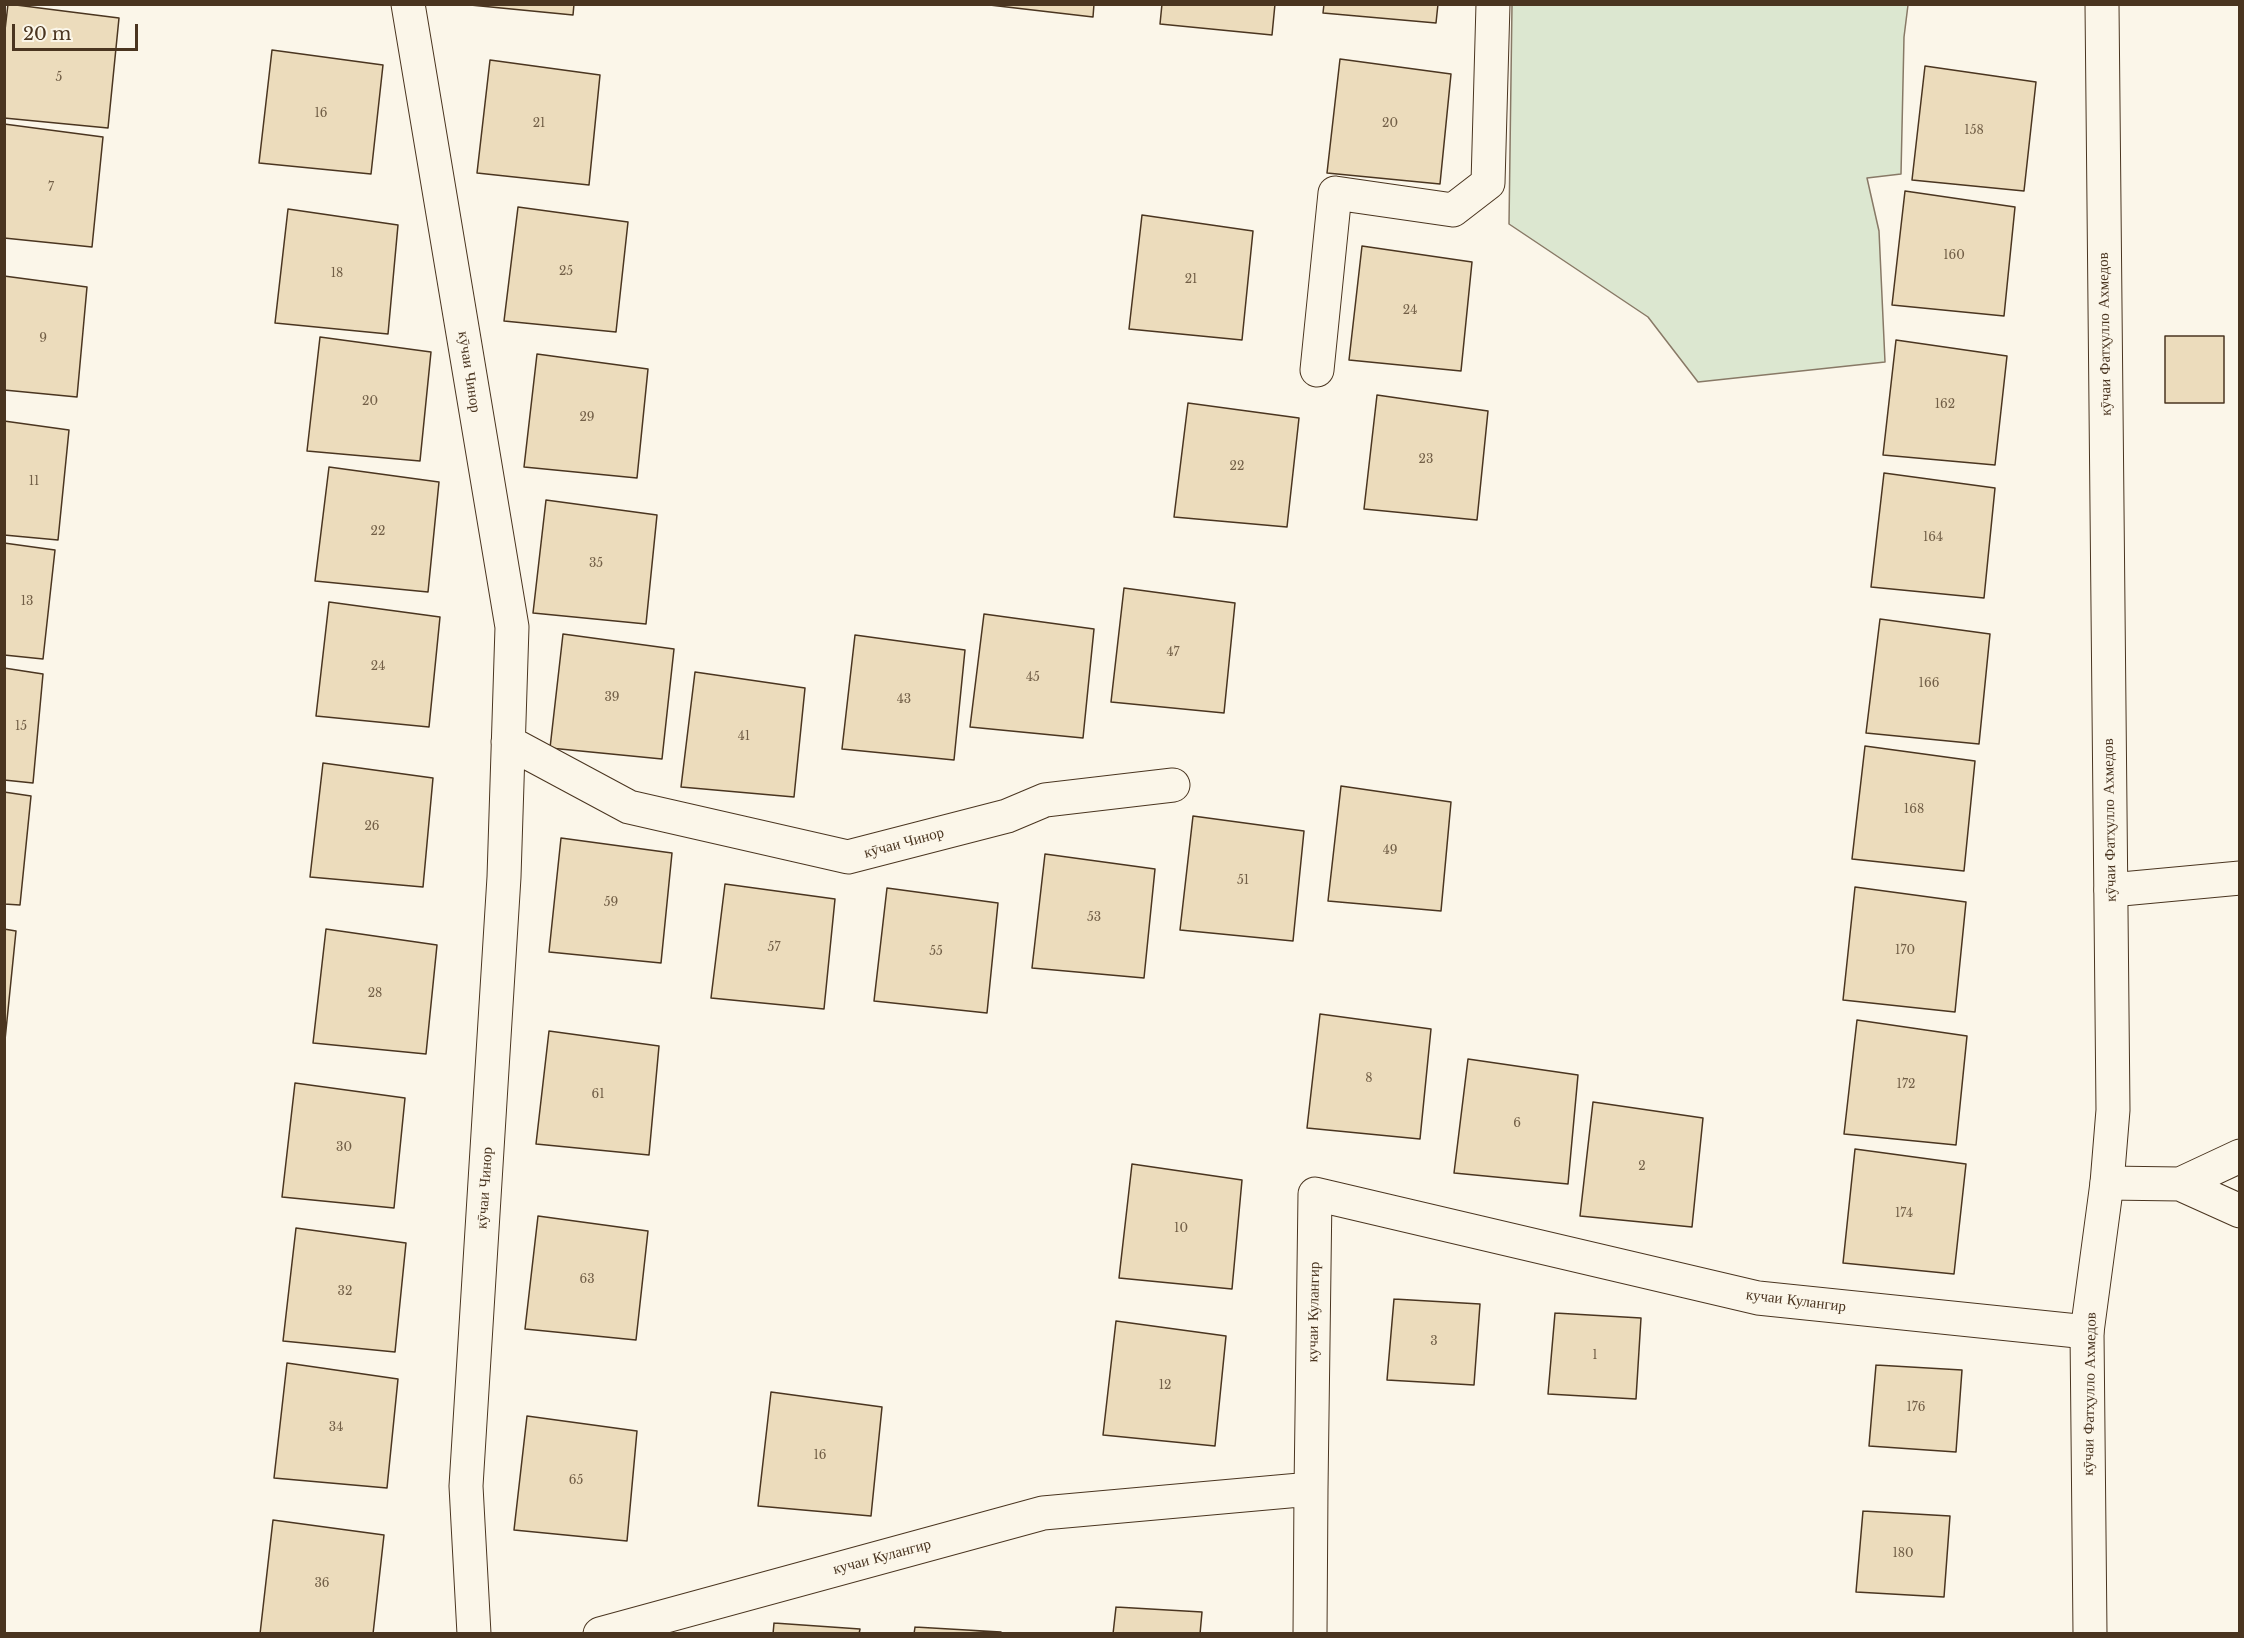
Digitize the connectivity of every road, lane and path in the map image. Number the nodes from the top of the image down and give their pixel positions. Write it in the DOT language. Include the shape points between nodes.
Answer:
graph roads {
  1 [pos="408,4"];
  2 [pos="1493,4"];
  3 [pos="2102,4"];
  4 [pos="1317,370"];
  5 [pos="508,742"];
  6 [pos="1173,785"];
  7 [pos="2240,878"];
  8 [pos="2111,890"];
  9 [pos="2240,1156"];
  10 [pos="2107,1183"];
  11 [pos="2180,1184"];
  12 [pos="2240,1211"];
  13 [pos="2087,1332"];
  14 [pos="1311,1489"];
  15 [pos="474,1634"];
  16 [pos="600,1634"];
  17 [pos="1310,1634"];
  18 [pos="2090,1634"];
  1 -- 5 [label="street, кӯчаи Чинор" via="512,627"];
  2 -- 4 [label="street" via="1488,183 1453,210 1335,194"];
  3 -- 8 [label="street, кӯчаи Фатҳулло Ахмедов"];
  5 -- 6 [label="street, кӯчаи Чинор" via="629,807 848,857 1007,816 1045,800"];
  5 -- 15 [label="street, кӯчаи Чинор" via="504,877 466,1486"];
  7 -- 8 [label="street"];
  8 -- 10 [label="street, кӯчаи Фатҳулло Ахмедов" via="2113,1110"];
  9 -- 11 [label="street"];
  10 -- 11 [label="street"];
  10 -- 13 [label="street, кӯчаи Фатҳулло Ахмедов"];
  11 -- 12 [label="street"];
  13 -- 14 [label="street, кучаи Кулангир" via="1758,1298 1316,1194"];
  13 -- 18 [label="street, кӯчаи Фатҳулло Ахмедов"];
  14 -- 16 [label="street, кучаи Кулангир" via="1044,1514"];
  14 -- 17 [label="street"];
}
